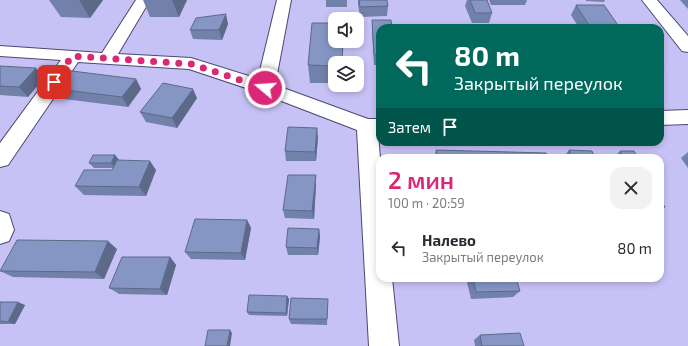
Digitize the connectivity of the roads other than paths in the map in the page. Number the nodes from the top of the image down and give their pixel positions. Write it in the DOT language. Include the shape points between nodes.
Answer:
graph roads {
  1 [pos="143,0"];
  2 [pos="284,0"];
  3 [pos="649,0"];
  4 [pos="688,47"];
  5 [pos="0,50"];
  6 [pos="72,56"];
  7 [pos="107,58"];
  8 [pos="265,88"];
  9 [pos="688,117"];
  10 [pos="664,118"];
  11 [pos="373,126"];
  12 [pos="0,159"];
  13 [pos="376,186"];
  14 [pos="0,222"];
  15 [pos="0,233"];
  16 [pos="381,282"];
  17 [pos="384,346"];
  1 -- 7 [label="street"];
  2 -- 8 [label="street"];
  3 -- 4 [label="street"];
  5 -- 6 [label="street"];
  6 -- 7 [label="street"];
  6 -- 12 [label="street"];
  7 -- 8 [label="street" via="191,64"];
  8 -- 11 [label="street"];
  9 -- 10 [label="street"];
  11 -- 13 [label="street"];
  14 -- 15 [label="street"];
  16 -- 17 [label="street"];
}
